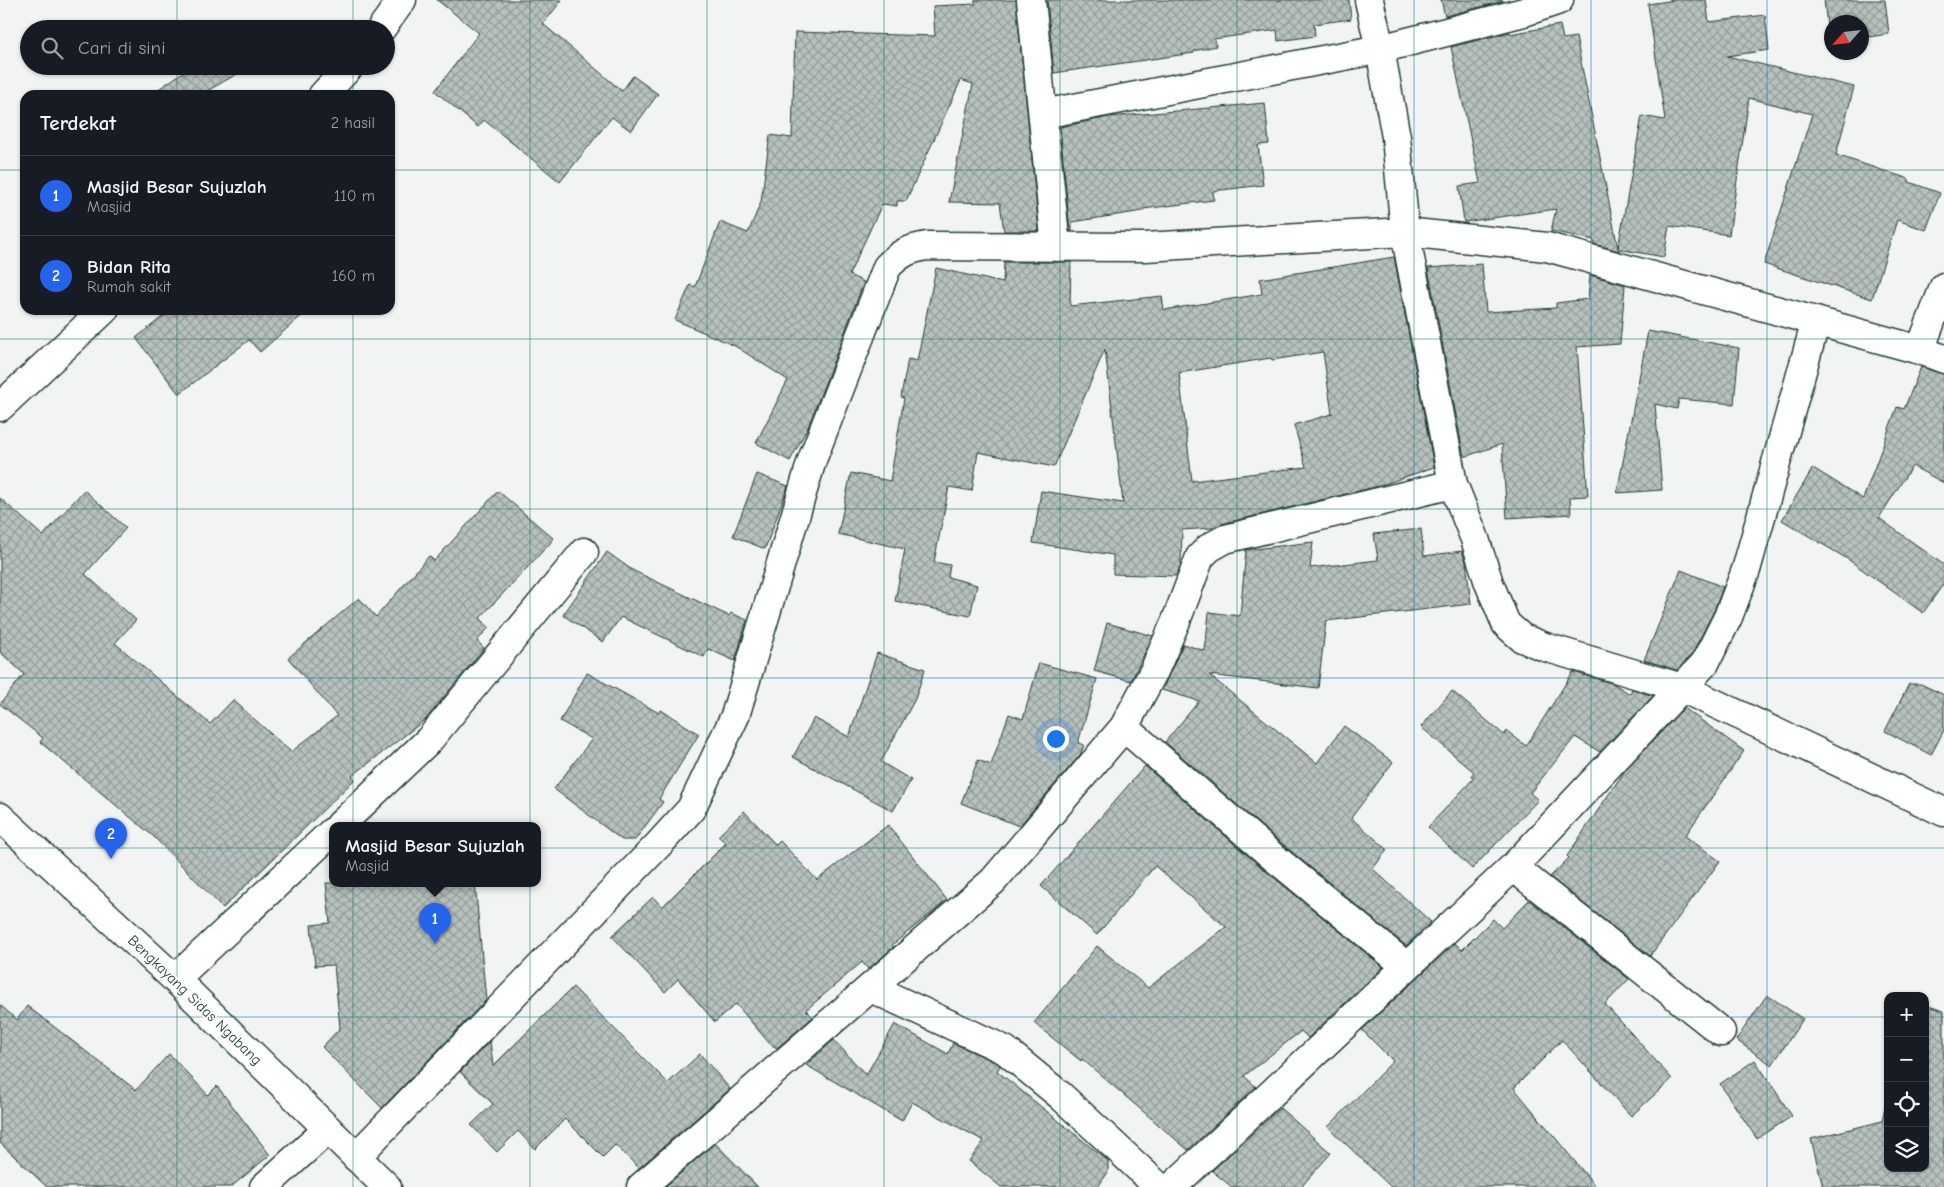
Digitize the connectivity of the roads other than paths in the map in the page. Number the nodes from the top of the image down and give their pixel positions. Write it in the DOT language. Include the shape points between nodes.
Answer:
graph roads {
  1 [pos="402,0"];
  2 [pos="1031,0"];
  3 [pos="1368,0"];
  4 [pos="1559,0"];
  5 [pos="388,20"];
  6 [pos="1380,49"];
  7 [pos="342,75"];
  8 [pos="328,90"];
  9 [pos="1043,114"];
  10 [pos="1405,232"];
  11 [pos="1056,247"];
  12 [pos="1944,287"];
  13 [pos="99,315"];
  14 [pos="1816,321"];
  15 [pos="1932,355"];
  16 [pos="0,406"];
  17 [pos="1453,484"];
  18 [pos="584,552"];
  19 [pos="1682,688"];
  20 [pos="1124,727"];
  21 [pos="1944,812"];
  22 [pos="0,817"];
  23 [pos="343,822"];
  24 [pos="329,835"];
  25 [pos="1513,867"];
  26 [pos="1406,966"];
  27 [pos="175,979"];
  28 [pos="871,988"];
  29 [pos="1721,1032"];
  30 [pos="328,1129"];
  31 [pos="356,1157"];
  32 [pos="264,1187"];
  33 [pos="387,1187"];
  34 [pos="641,1187"];
  35 [pos="1159,1187"];
  36 [pos="1172,1187"];
  1 -- 5 [label="main road"];
  2 -- 9 [label="main road"];
  3 -- 6 [label="main road"];
  4 -- 6 [label="main road"];
  6 -- 9 [label="main road"];
  6 -- 10 [label="main road" via="1396,137"];
  7 -- 8 [label="main road"];
  9 -- 11 [label="main road"];
  10 -- 11 [label="main road" via="1145,246"];
  10 -- 14 [label="main road" via="1547,247"];
  10 -- 17 [label="main road"];
  11 -- 31 [label="main road" via="927,246 908,249 887,267 812,460 735,716 691,809"];
  12 -- 15 [label="main road"];
  13 -- 16 [label="main road"];
  14 -- 15 [label="main road"];
  14 -- 19 [label="main road" via="1746,570 1705,663"];
  17 -- 19 [label="main road" via="1506,624 1522,638 1545,647"];
  17 -- 20 [label="main road" via="1226,539 1209,548 1200,557 1154,672"];
  18 -- 23 [label="main road" via="429,740"];
  19 -- 21 [label="main road"];
  19 -- 25 [label="main road"];
  20 -- 26 [label="main road" via="1271,855"];
  20 -- 28 [label="main road" via="993,881"];
  22 -- 27 [label="main road, Bengkayang Sidas Ngabang"];
  24 -- 27 [label="main road"];
  25 -- 26 [label="main road"];
  25 -- 29 [label="main road"];
  26 -- 36 [label="main road"];
  27 -- 30 [label="main road, Bengkayang Sidas Ngabang"];
  28 -- 34 [label="main road"];
  28 -- 35 [label="main road" via="1004,1050 1061,1096"];
  30 -- 31 [label="main road, Bengkayang Sidas Ngabang"];
  30 -- 32 [label="main road"];
  31 -- 33 [label="main road, Bengkayang Sidas Ngabang"];
}
